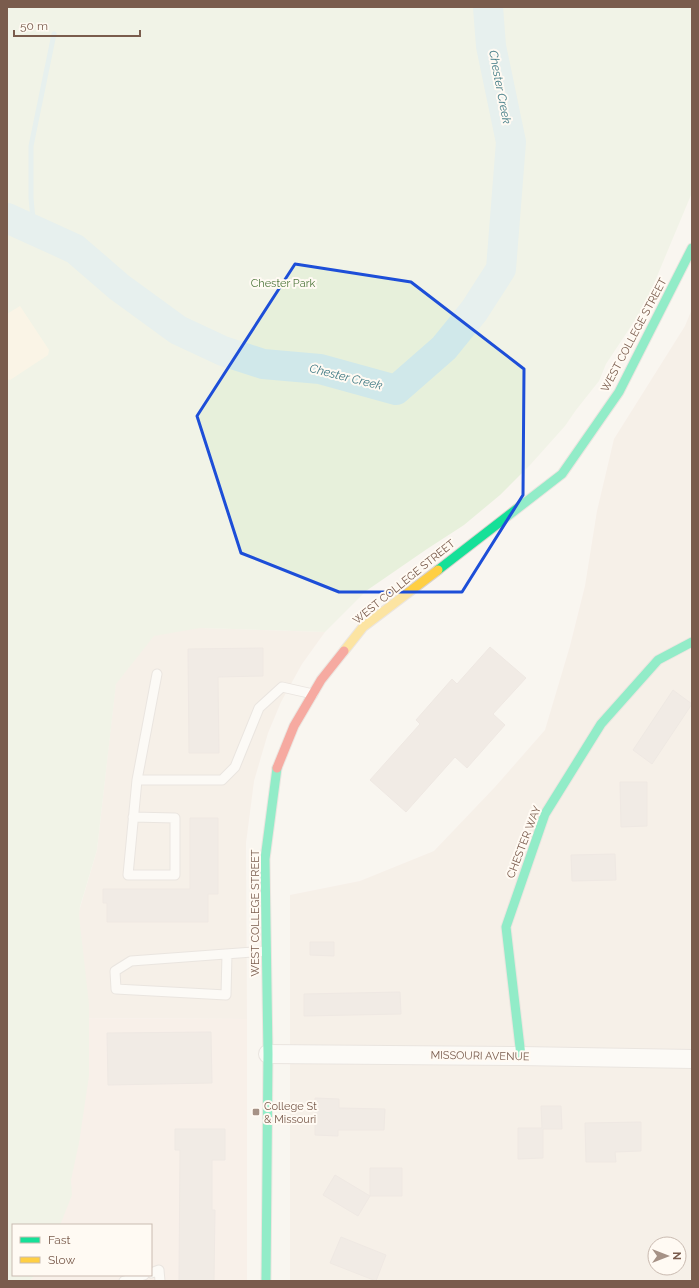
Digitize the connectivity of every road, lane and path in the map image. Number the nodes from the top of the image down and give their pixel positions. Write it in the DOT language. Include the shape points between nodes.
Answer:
graph roads {
  1 [pos="692,248"];
  2 [pos="692,642"];
  3 [pos="157,674"];
  4 [pos="313,694"];
  5 [pos="136,780"];
  6 [pos="133,817"];
  7 [pos="266,951"];
  8 [pos="227,954"];
  9 [pos="268,1054"];
  10 [pos="521,1056"];
  11 [pos="692,1059"];
  12 [pos="152,1273"];
  13 [pos="141,1276"];
  14 [pos="124,1281"];
  15 [pos="160,1281"];
  16 [pos="266,1281"];
  1 -- 4 [label="street, WEST COLLEGE STREET" via="619,392 562,474 363,627"];
  2 -- 10 [label="street, CHESTER WAY" via="658,660 601,724 545,814 506,927"];
  3 -- 5 [label="lane"];
  4 -- 5 [label="lane" via="282,687 259,708 235,767 222,780"];
  4 -- 7 [label="street, WEST COLLEGE STREET" via="294,726 277,768 265,859"];
  5 -- 6 [label="lane"];
  6 -- 6 [label="lane" via="128,875 174,875 175,818"];
  7 -- 8 [label="lane"];
  7 -- 9 [label="street, WEST COLLEGE STREET"];
  8 -- 8 [label="lane" via="132,961 115,971 116,989 226,995"];
  9 -- 10 [label="street, MISSOURI AVENUE"];
  9 -- 16 [label="street, WEST COLLEGE STREET"];
  10 -- 11 [label="street, MISSOURI AVENUE"];
  12 -- 15 [label="lane" via="159,1270"];
  13 -- 14 [label="lane"];
}
